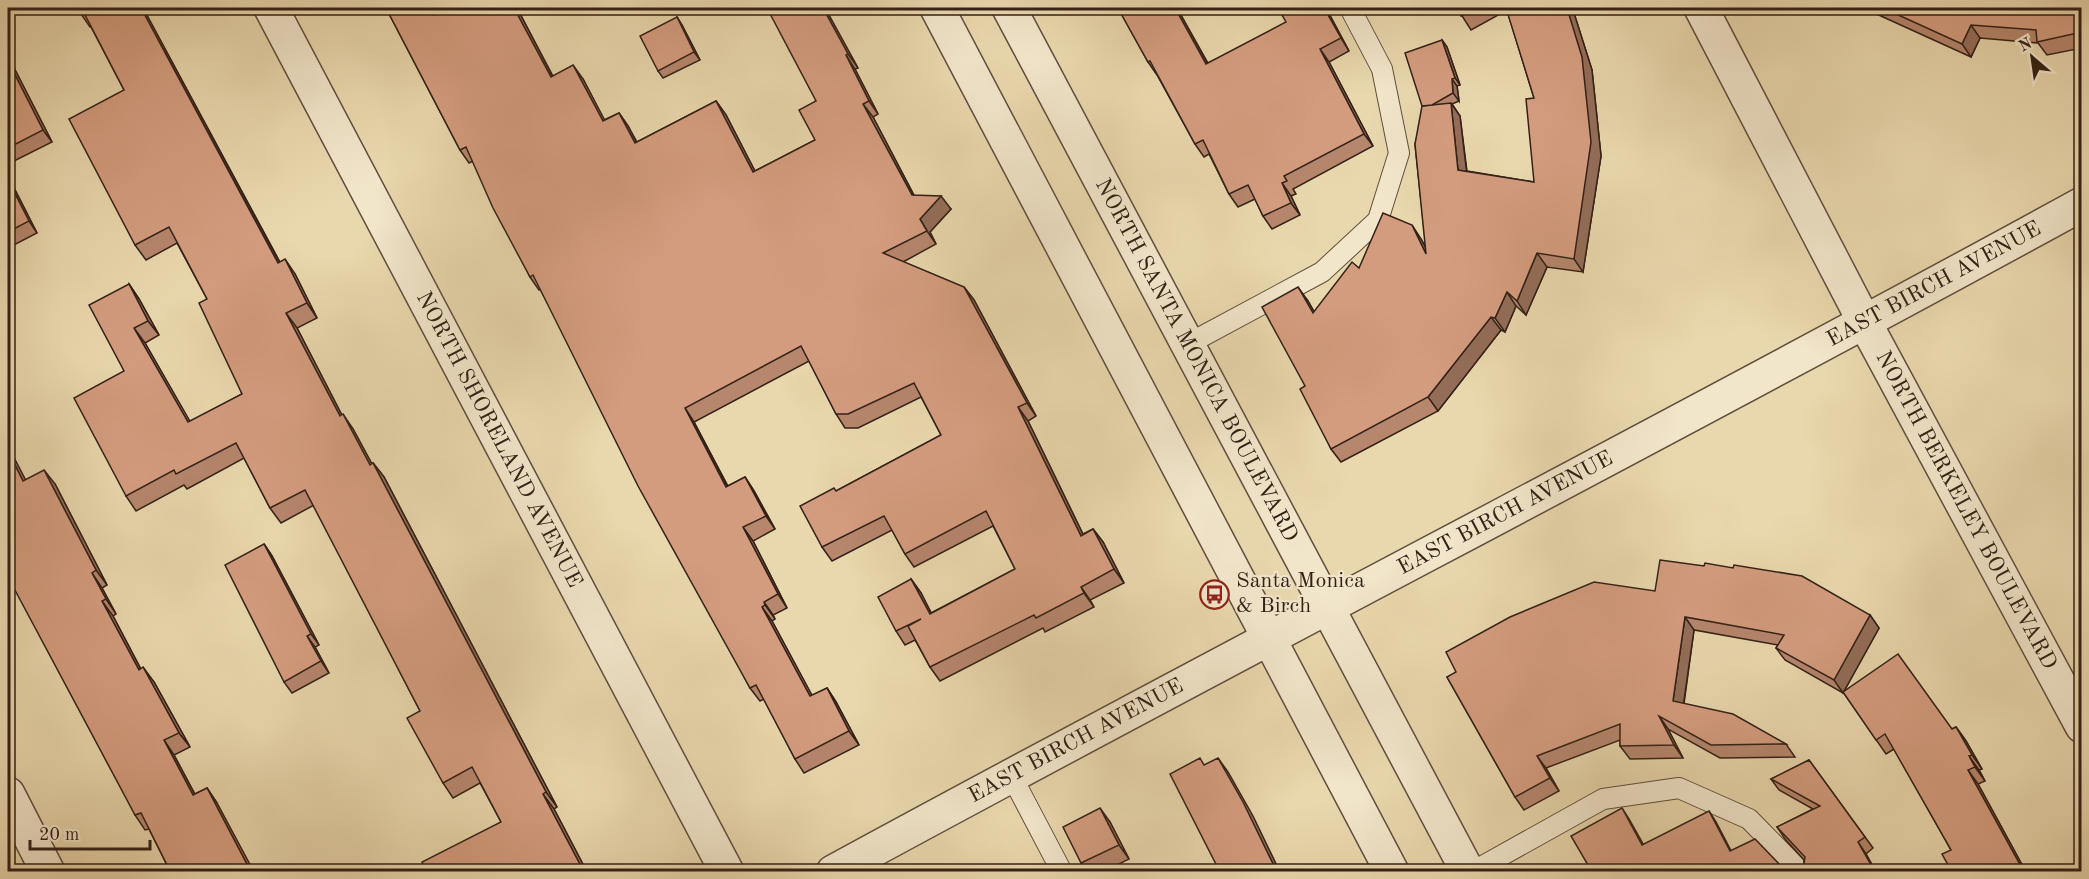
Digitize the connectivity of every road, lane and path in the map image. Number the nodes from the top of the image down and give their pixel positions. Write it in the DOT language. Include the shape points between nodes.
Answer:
graph roads {
  1 [pos="271,8"];
  2 [pos="937,8"];
  3 [pos="1010,8"];
  4 [pos="1350,8"];
  5 [pos="1701,8"];
  6 [pos="2082,204"];
  7 [pos="1865,323"];
  8 [pos="1188,344"];
  9 [pos="1327,607"];
  10 [pos="1270,639"];
  11 [pos="2082,726"];
  12 [pos="1011,775"];
  13 [pos="8,794"];
  14 [pos="48,872"];
  15 [pos="727,872"];
  16 [pos="833,872"];
  17 [pos="1062,872"];
  18 [pos="1392,872"];
  19 [pos="1470,872"];
  20 [pos="1801,872"];
  1 -- 15 [label="street, NORTH SHORELAND AVENUE"];
  2 -- 10 [label="street"];
  3 -- 8 [label="street, NORTH SANTA MONICA BOULEVARD"];
  4 -- 8 [label="lane" via="1382,69 1399,153 1378,220 1322,272"];
  5 -- 7 [label="street, NORTH BERKELEY BOULEVARD"];
  6 -- 7 [label="street, EAST BIRCH AVENUE"];
  7 -- 9 [label="street, EAST BIRCH AVENUE"];
  7 -- 11 [label="street, NORTH BERKELEY BOULEVARD"];
  8 -- 9 [label="street, NORTH SANTA MONICA BOULEVARD"];
  9 -- 10 [label="street, EAST BIRCH AVENUE"];
  9 -- 19 [label="street, NORTH SANTA MONICA BOULEVARD"];
  10 -- 12 [label="street, EAST BIRCH AVENUE"];
  10 -- 18 [label="street"];
  12 -- 16 [label="street, EAST BIRCH AVENUE"];
  12 -- 17 [label="lane"];
  13 -- 14 [label="street"];
  19 -- 20 [label="lane" via="1603,799 1679,788 1749,819"];
}
